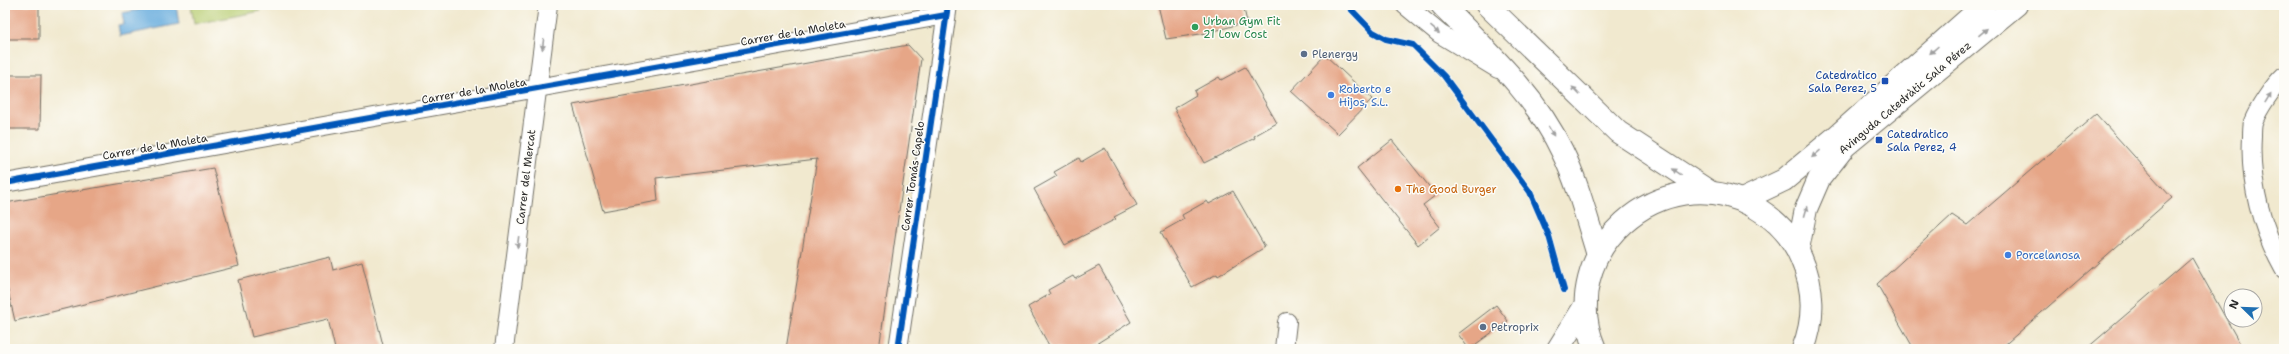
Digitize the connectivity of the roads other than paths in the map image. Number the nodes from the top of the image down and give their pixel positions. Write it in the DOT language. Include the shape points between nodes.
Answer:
graph roads {
  1 [pos="548,5"];
  2 [pos="1405,5"];
  3 [pos="1442,5"];
  4 [pos="1487,5"];
  5 [pos="1984,5"];
  6 [pos="2016,5"];
  7 [pos="947,10"];
  8 [pos="2284,76"];
  9 [pos="1512,77"];
  10 [pos="538,90"];
  11 [pos="5,183"];
  12 [pos="1710,192"];
  13 [pos="1742,200"];
  14 [pos="1798,249"];
  15 [pos="1598,254"];
  16 [pos="2284,269"];
  17 [pos="1586,304"];
  18 [pos="1287,322"];
  19 [pos="504,349"];
  20 [pos="898,349"];
  21 [pos="1284,349"];
  22 [pos="1558,349"];
  23 [pos="1595,349"];
  24 [pos="1804,349"];
  1 -- 10 [label="street, Carrer del Mercat, one-way"];
  2 -- 9 [label="street, one-way" via="1440,34"];
  3 -- 9 [label="main road"];
  12 -- 4 [label="main road, one-way" via="1618,132"];
  5 -- 13 [label="main road, Avinguda Catedràtic Sala Pérez, one-way" via="1784,180"];
  14 -- 6 [label="main road, Avinguda Catedràtic Sala Pérez, one-way" via="1806,209 1819,179 1845,146"];
  7 -- 10 [label="street, Carrer de la Moleta"];
  7 -- 20 [label="street, Carrer Tomás Capelo"];
  16 -- 8 [label="street, one-way" via="2262,221 2250,158 2253,122 2277,82"];
  9 -- 15 [label="main road, one-way" via="1541,114 1562,150"];
  10 -- 11 [label="street, Carrer de la Moleta"];
  10 -- 19 [label="street, Carrer del Mercat, one-way"];
  12 -- 13 [label="main road"];
  12 -- 15 [label="main road" via="1684,193 1657,200 1633,213 1613,232"];
  13 -- 14 [label="main road" via="1783,228"];
  14 -- 24 [label="main road" via="1808,272 1812,298 1811,323"];
  15 -- 17 [label="main road" via="1592,270"];
  17 -- 22 [label="main road"];
  17 -- 23 [label="main road" via="1588,326"];
  18 -- 21 [label="street"];
}
